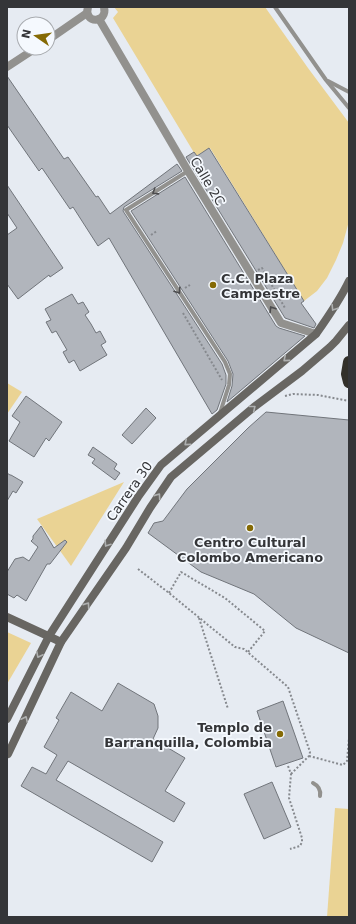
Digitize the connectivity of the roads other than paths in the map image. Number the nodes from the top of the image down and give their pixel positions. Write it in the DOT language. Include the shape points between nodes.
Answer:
graph roads {
  1 [pos="104,7"];
  2 [pos="275,7"];
  3 [pos="87,10"];
  4 [pos="99,19"];
  5 [pos="56,34"];
  6 [pos="24,56"];
  7 [pos="7,67"];
  8 [pos="326,80"];
  9 [pos="349,92"];
  10 [pos="349,108"];
  11 [pos="188,172"];
  12 [pos="349,281"];
  13 [pos="349,324"];
  14 [pos="316,334"];
  15 [pos="349,362"];
  16 [pos="349,382"];
  17 [pos="219,415"];
  18 [pos="7,617"];
  19 [pos="49,636"];
  20 [pos="62,642"];
  21 [pos="7,719"];
  22 [pos="7,752"];
  23 [pos="313,782"];
  24 [pos="320,796"];
  1 -- 4 [label="street" via="105,13"];
  2 -- 8 [label="lane"];
  3 -- 4 [label="street" via="90,18"];
  3 -- 5 [label="street"];
  4 -- 11 [label="street, Calle 2C"];
  6 -- 7 [label="street"];
  8 -- 9 [label="lane"];
  8 -- 10 [label="lane"];
  14 -- 11 [label="street, Calle 2C, one-way" via="281,323"];
  11 -- 17 [label="lane, one-way" via="126,210 225,362 230,374"];
  12 -- 14 [label="main road, Carrera 30, one-way"];
  20 -- 13 [label="main road, Carrera 30, one-way" via="171,477 330,347"];
  14 -- 17 [label="main road, Carrera 30, one-way"];
  15 -- 16 [label="highway"];
  17 -- 19 [label="main road, Carrera 30, one-way" via="161,465"];
  18 -- 19 [label="main road"];
  19 -- 20 [label="main road"];
  19 -- 21 [label="main road, Carrera 30, one-way"];
  22 -- 20 [label="main road, Carrera 30, one-way"];
  23 -- 24 [label="lane" via="320,788"];
}
